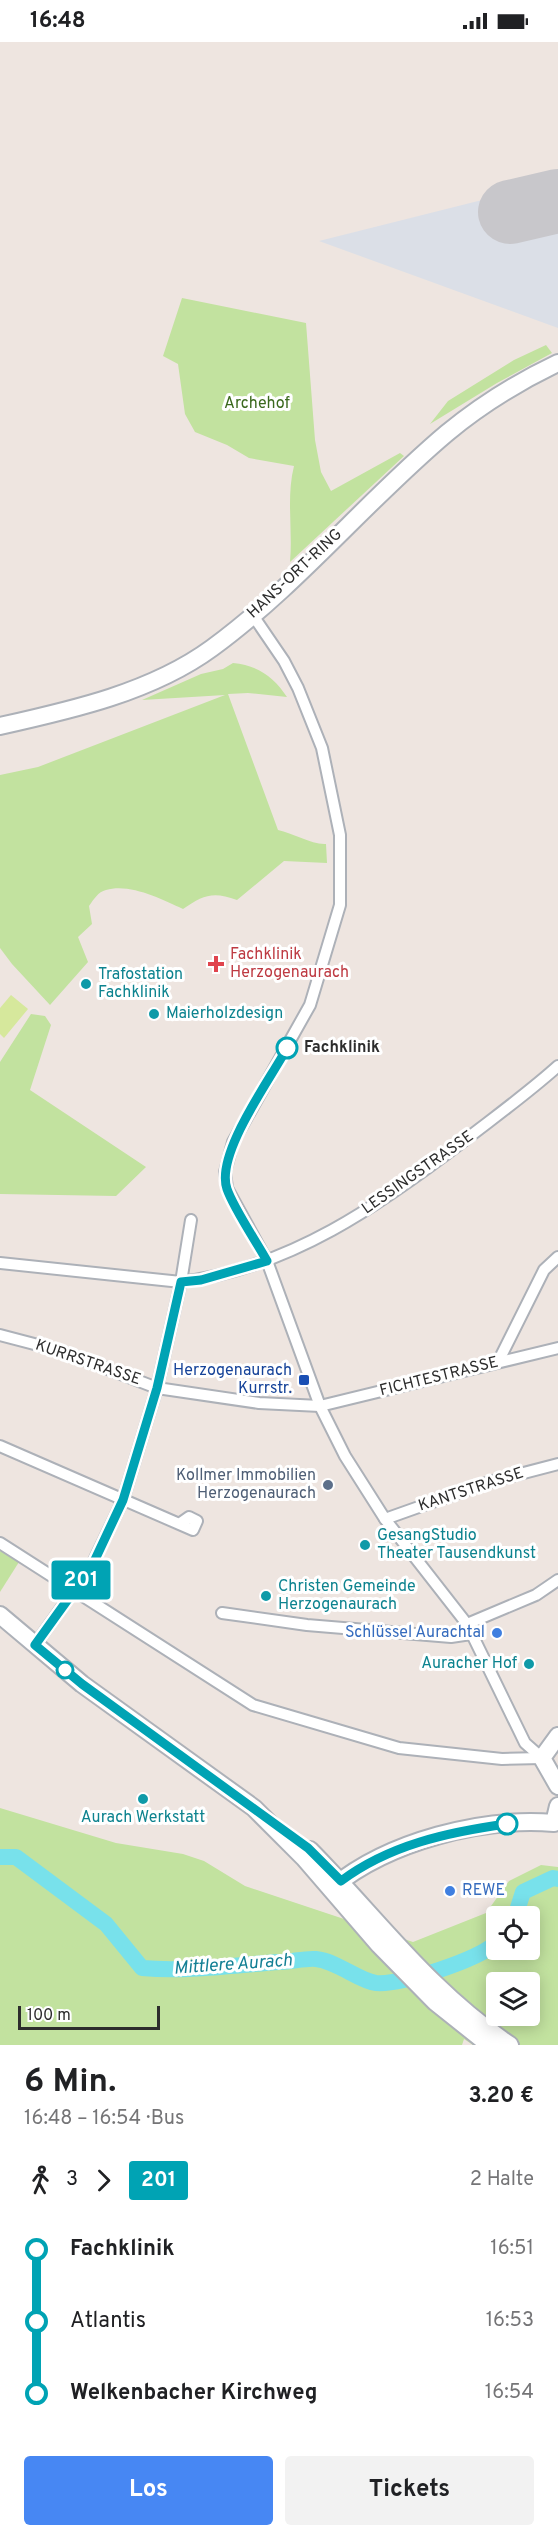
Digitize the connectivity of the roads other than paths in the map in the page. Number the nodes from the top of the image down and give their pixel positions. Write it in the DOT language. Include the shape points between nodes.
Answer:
graph roads {
  1 [pos="558,363"];
  2 [pos="252,614"];
  3 [pos="0,726"];
  4 [pos="558,1066"];
  5 [pos="190,1220"];
  6 [pos="558,1257"];
  7 [pos="267,1261"];
  8 [pos="0,1263"];
  9 [pos="181,1282"];
  10 [pos="0,1335"];
  11 [pos="558,1348"];
  12 [pos="498,1362"];
  13 [pos="157,1388"];
  14 [pos="320,1406"];
  15 [pos="0,1446"];
  16 [pos="558,1464"];
  17 [pos="123,1500"];
  18 [pos="385,1519"];
  19 [pos="179,1524"];
  20 [pos="0,1543"];
  21 [pos="558,1580"];
  22 [pos="73,1592"];
  23 [pos="222,1613"];
  24 [pos="0,1616"];
  25 [pos="469,1629"];
  26 [pos="35,1645"];
  27 [pos="558,1736"];
  28 [pos="542,1758"];
  29 [pos="558,1786"];
  30 [pos="558,1806"];
  31 [pos="556,1824"];
  32 [pos="336,1885"];
  33 [pos="385,1942"];
  34 [pos="488,2042"];
  35 [pos="510,2045"];
  1 -- 2 [label="street, HANS-ORT-RING" via="520,381 448,432"];
  2 -- 3 [label="street, HANS-ORT-RING" via="211,648 169,673 72,709"];
  2 -- 7 [label="street" via="284,661 322,748 340,835 340,905 310,1005 233,1142 225,1172 227,1188"];
  4 -- 7 [label="street, LESSINGSTRASSE" via="385,1198 323,1236"];
  5 -- 9 [label="street"];
  6 -- 12 [label="street" via="544,1270"];
  7 -- 9 [label="street, LESSINGSTRASSE"];
  7 -- 14 [label="street"];
  8 -- 9 [label="street, LESSINGSTRASSE"];
  9 -- 13 [label="street"];
  10 -- 13 [label="street, KURRSTRASSE" via="61,1351"];
  11 -- 12 [label="street, FICHTESTRASSE"];
  12 -- 14 [label="street, FICHTESTRASSE"];
  13 -- 14 [label="street, KURRSTRASSE" via="259,1403"];
  13 -- 17 [label="street"];
  14 -- 18 [label="street" via="345,1456"];
  15 -- 17 [label="street"];
  16 -- 18 [label="street, KANTSTRASSE" via="489,1482"];
  17 -- 19 [label="street"];
  17 -- 22 [label="street" via="92,1566"];
  18 -- 25 [label="street"];
  20 -- 22 [label="street"];
  21 -- 25 [label="street"];
  22 -- 26 [label="street"];
  22 -- 28 [label="street" via="253,1705 399,1748 502,1759"];
  23 -- 25 [label="street" via="451,1637"];
  24 -- 26 [label="street"];
  25 -- 28 [label="street" via="525,1743"];
  26 -- 32 [label="street" via="82,1684 254,1808"];
  27 -- 28 [label="street"];
  28 -- 29 [label="street"];
  30 -- 31 [label="street"];
  31 -- 32 [label="street" via="507,1824 427,1840 374,1859"];
  32 -- 33 [label="street"];
  33 -- 34 [label="street" via="454,2002"];
  33 -- 34 [label="street" via="435,2002"];
  34 -- 35 [label="street"];
}
